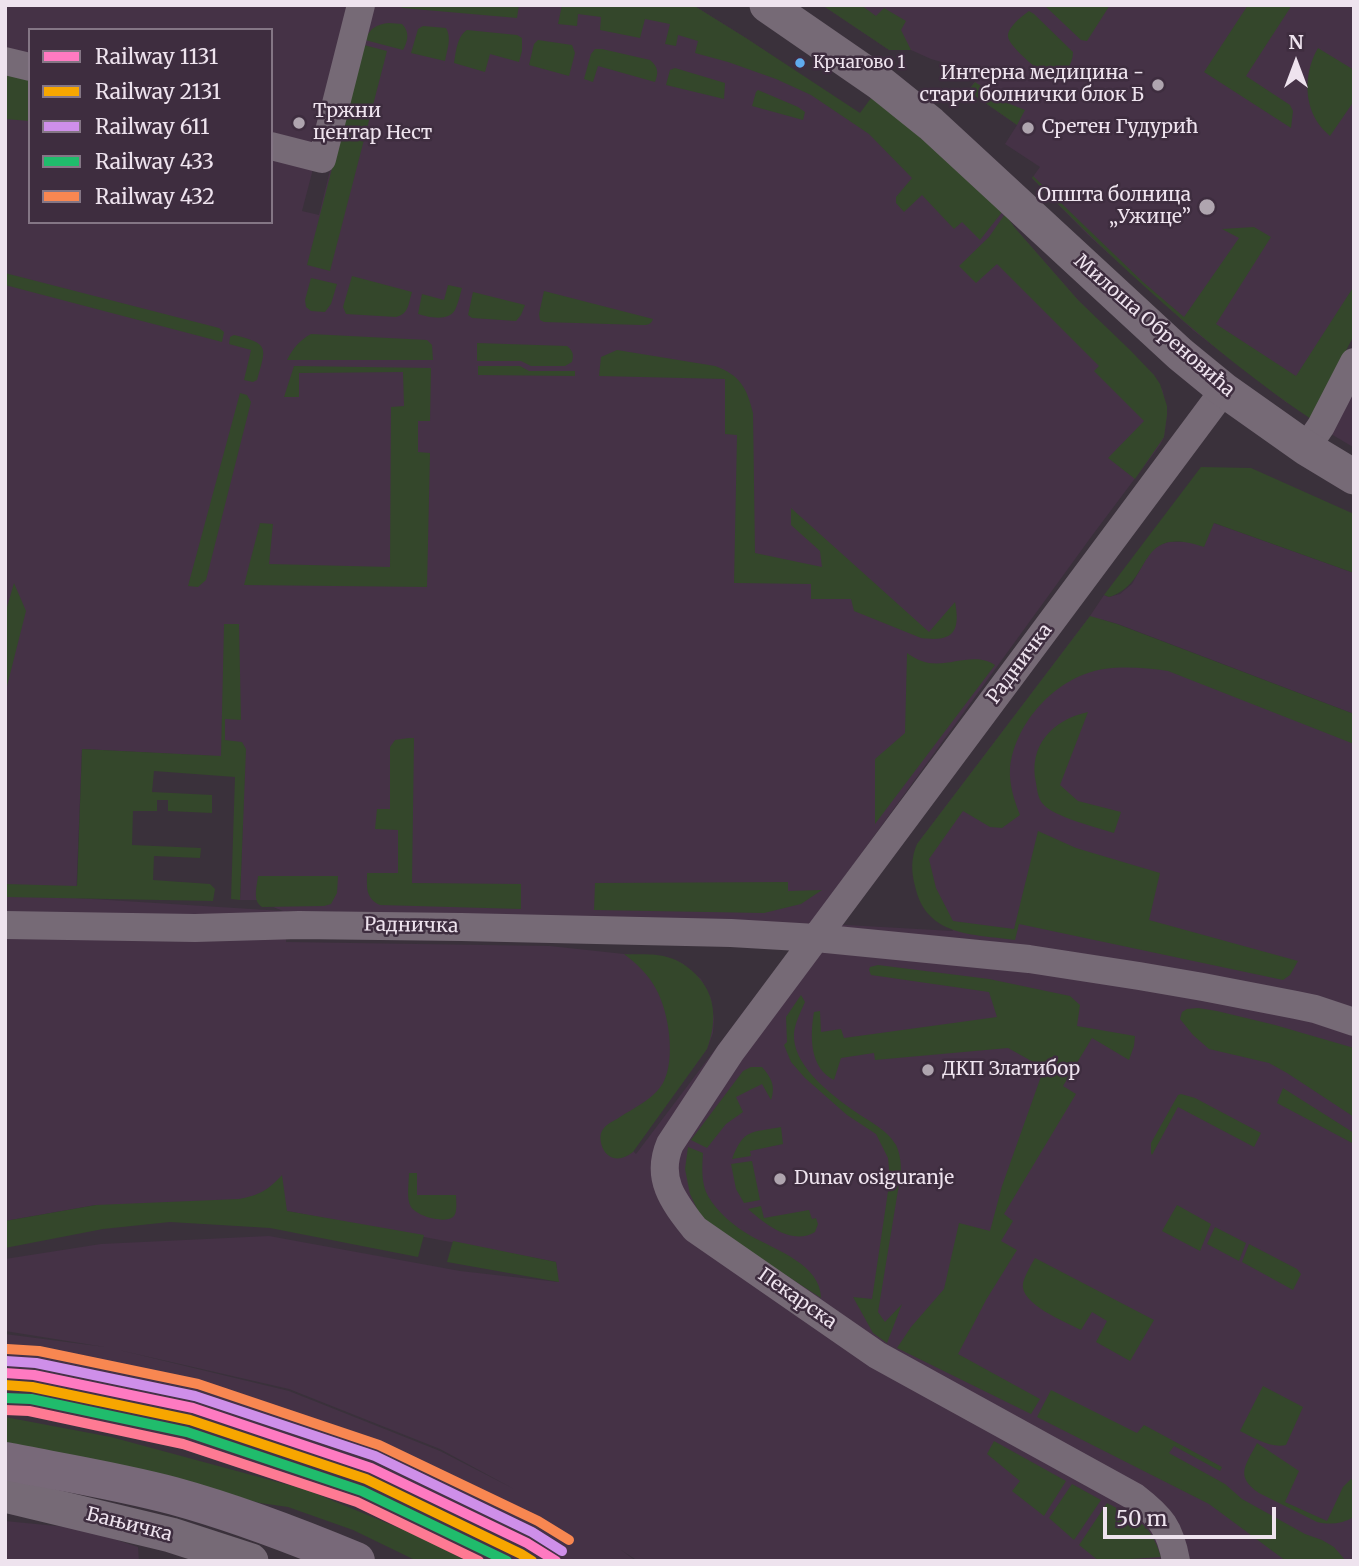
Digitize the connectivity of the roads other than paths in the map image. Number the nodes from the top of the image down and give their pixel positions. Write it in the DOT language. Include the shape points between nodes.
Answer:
graph roads {
  1 [pos="361,5"];
  2 [pos="767,5"];
  3 [pos="5,61"];
  4 [pos="28,67"];
  5 [pos="273,146"];
  6 [pos="1354,362"];
  7 [pos="1224,390"];
  8 [pos="1306,448"];
  9 [pos="1354,477"];
  10 [pos="5,925"];
  11 [pos="816,939"];
  12 [pos="1354,1023"];
  13 [pos="5,1461"];
  14 [pos="5,1495"];
  15 [pos="251,1561"];
  16 [pos="356,1561"];
  17 [pos="1177,1561"];
  1 -- 5 [label="street" via="323,159"];
  2 -- 7 [label="street, Милоша Обреновића" via="931,124"];
  3 -- 4 [label="street"];
  6 -- 8 [label="street"];
  7 -- 8 [label="street, Милоша Обреновића"];
  7 -- 11 [label="street, Радничка"];
  8 -- 9 [label="street, Милоша Обреновића"];
  10 -- 11 [label="street, Радничка" via="485,927"];
  11 -- 12 [label="street, Радничка" via="1029,959 1297,1005"];
  11 -- 17 [label="street, Пекарска" via="730,1053 670,1144 664,1172 677,1207 695,1229 877,1355 1135,1497 1154,1511 1166,1528"];
  13 -- 16 [label="main road" via="173,1496 258,1522"];
  14 -- 15 [label="street, Бањичка" via="171,1535"];
}
